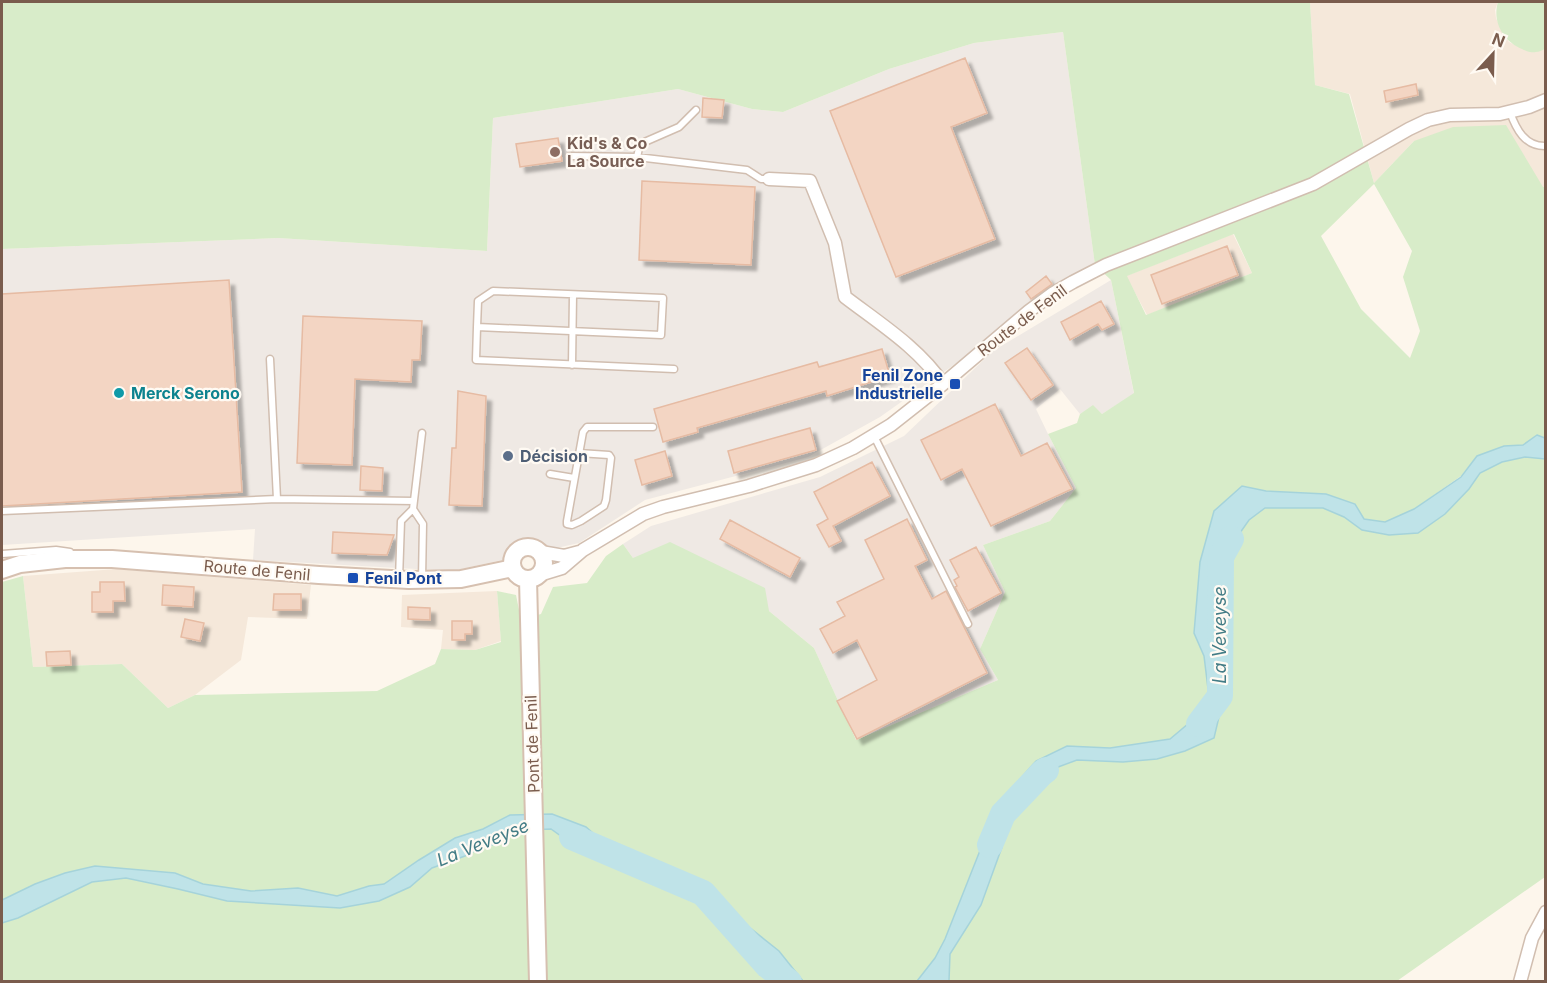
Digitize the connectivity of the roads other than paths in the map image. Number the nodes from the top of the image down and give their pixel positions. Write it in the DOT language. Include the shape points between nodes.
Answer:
graph roads {
  1 [pos="1545,100"];
  2 [pos="696,110"];
  3 [pos="1510,112"];
  4 [pos="1545,146"];
  5 [pos="570,156"];
  6 [pos="638,157"];
  7 [pos="769,180"];
  8 [pos="573,295"];
  9 [pos="477,327"];
  10 [pos="573,332"];
  11 [pos="270,359"];
  12 [pos="572,365"];
  13 [pos="674,369"];
  14 [pos="943,384"];
  15 [pos="653,427"];
  16 [pos="422,433"];
  17 [pos="873,436"];
  18 [pos="579,453"];
  19 [pos="550,474"];
  20 [pos="574,478"];
  21 [pos="277,499"];
  22 [pos="414,501"];
  23 [pos="413,509"];
  24 [pos="2,512"];
  25 [pos="583,550"];
  26 [pos="540,552"];
  27 [pos="2,555"];
  28 [pos="112,559"];
  29 [pos="513,568"];
  30 [pos="2,570"];
  31 [pos="534,577"];
  32 [pos="399,580"];
  33 [pos="422,580"];
  34 [pos="968,624"];
  35 [pos="1545,912"];
  36 [pos="1521,976"];
  37 [pos="538,981"];
  1 -- 3 [label="street, Route de Fenil"];
  2 -- 6 [label="lane" via="680,127 640,144"];
  3 -- 4 [label="lane" via="1519,133 1529,142"];
  3 -- 14 [label="street, Route de Fenil" via="1428,120 1313,184 1098,270 1052,294"];
  5 -- 6 [label="lane"];
  6 -- 7 [label="lane" via="747,170"];
  7 -- 14 [label="street" via="810,181 835,243 845,297 902,340"];
  8 -- 9 [label="lane" via="493,291 478,301"];
  8 -- 10 [label="lane"];
  8 -- 10 [label="lane" via="663,298 661,335"];
  9 -- 10 [label="lane"];
  9 -- 12 [label="lane" via="476,360"];
  10 -- 12 [label="lane"];
  11 -- 21 [label="lane"];
  12 -- 13 [label="lane"];
  14 -- 17 [label="street, Route de Fenil"];
  15 -- 18 [label="lane" via="587,427"];
  16 -- 22 [label="lane"];
  17 -- 25 [label="street, Route de Fenil" via="816,465 643,514"];
  17 -- 34 [label="lane"];
  18 -- 20 [label="lane"];
  18 -- 20 [label="lane" via="611,458 604,506 572,525 567,521"];
  19 -- 20 [label="lane"];
  21 -- 22 [label="lane"];
  21 -- 24 [label="lane"];
  22 -- 23 [label="lane"];
  23 -- 32 [label="lane" via="401,521"];
  23 -- 33 [label="lane" via="423,524"];
  25 -- 26 [label="street, Route de Fenil" via="564,555"];
  25 -- 31 [label="street, Route de Fenil" via="562,568"];
  26 -- 29 [label="street" via="530,547 520,549 513,558"];
  26 -- 31 [label="street" via="544,566"];
  27 -- 28 [label="lane" via="56,550"];
  28 -- 30 [label="street, Route de Fenil" via="65,559"];
  28 -- 32 [label="street, Route de Fenil"];
  29 -- 31 [label="street" via="519,576"];
  29 -- 33 [label="street, Route de Fenil" via="461,579"];
  31 -- 37 [label="street, Pont de Fenil" via="529,608"];
  32 -- 33 [label="street, Route de Fenil"];
  35 -- 36 [label="street" via="1532,938"];
}
